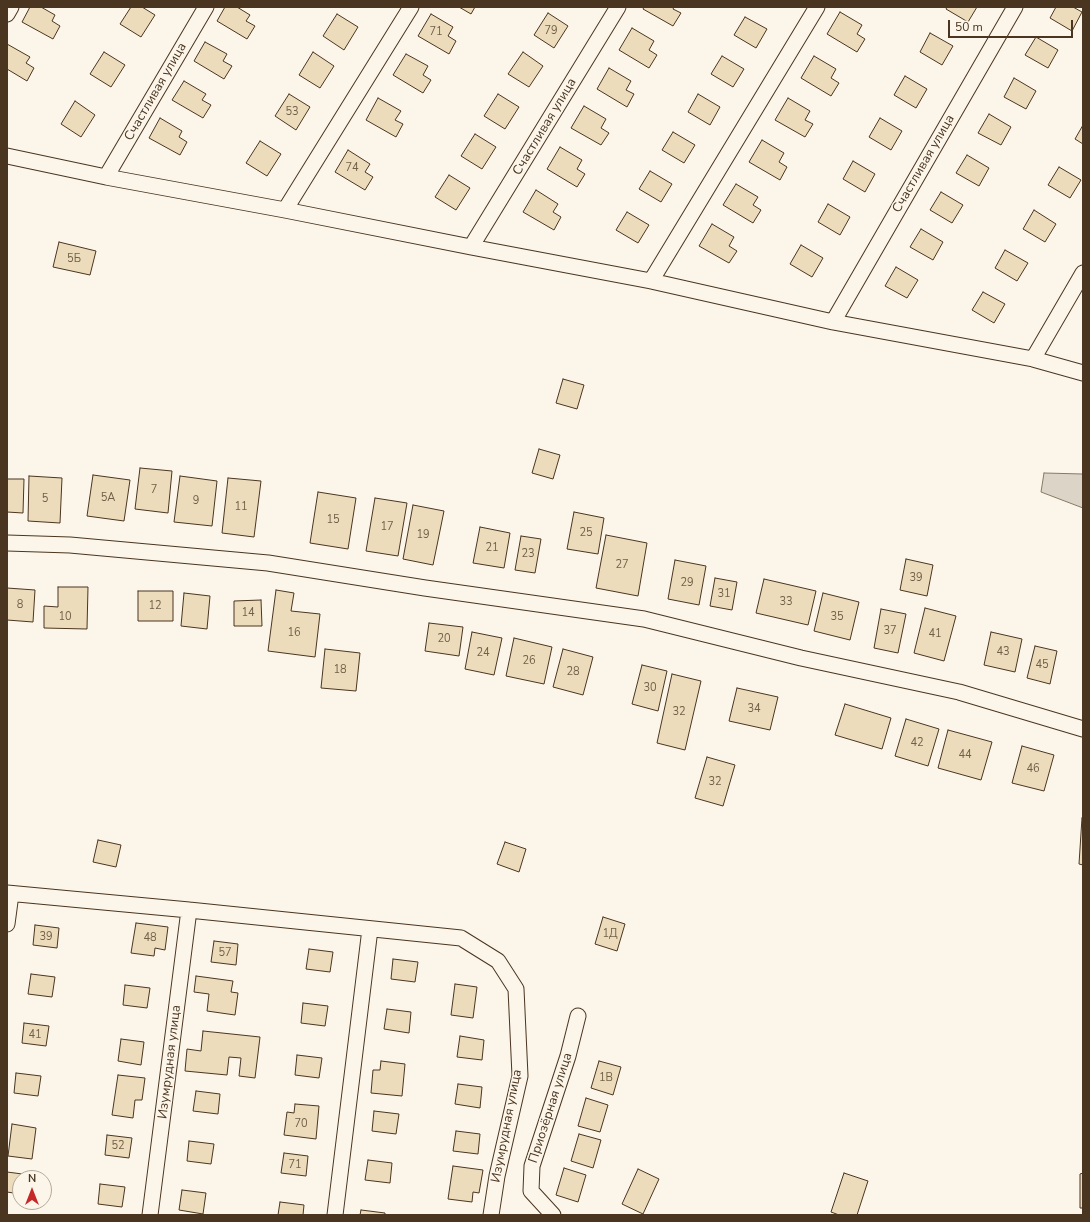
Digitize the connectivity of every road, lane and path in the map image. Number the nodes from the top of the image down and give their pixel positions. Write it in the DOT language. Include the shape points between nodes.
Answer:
graph roads {
  1 [pos="11,7"];
  2 [pos="206,7"];
  3 [pos="411,7"];
  4 [pos="618,7"];
  5 [pos="817,7"];
  6 [pos="1015,7"];
  7 [pos="7,14"];
  8 [pos="7,156"];
  9 [pos="106,177"];
  10 [pos="285,210"];
  11 [pos="471,247"];
  12 [pos="1083,273"];
  13 [pos="651,281"];
  14 [pos="833,322"];
  15 [pos="1033,359"];
  16 [pos="1083,373"];
  17 [pos="7,543"];
  18 [pos="1083,729"];
  19 [pos="9,893"];
  20 [pos="189,910"];
  21 [pos="7,924"];
  22 [pos="370,929"];
  23 [pos="578,1016"];
  24 [pos="150,1215"];
  25 [pos="335,1215"];
  26 [pos="491,1215"];
  27 [pos="553,1215"];
  1 -- 7 [label="street"];
  2 -- 9 [label="street, Счастливая улица"];
  3 -- 10 [label="street"];
  4 -- 11 [label="street, Счастливая улица"];
  5 -- 13 [label="street"];
  6 -- 14 [label="street, Счастливая улица"];
  8 -- 9 [label="street"];
  9 -- 10 [label="street"];
  10 -- 11 [label="street"];
  11 -- 13 [label="street"];
  12 -- 15 [label="street"];
  13 -- 14 [label="street"];
  14 -- 15 [label="street"];
  15 -- 16 [label="street"];
  17 -- 18 [label="street" via="70,545 268,563 644,619 801,658 959,692"];
  19 -- 20 [label="street"];
  19 -- 21 [label="street"];
  20 -- 22 [label="street"];
  20 -- 24 [label="street, Изумрудная улица"];
  22 -- 25 [label="street"];
  22 -- 26 [label="street, Изумрудная улица" via="461,938 498,961 516,989 520,1076 497,1176"];
  23 -- 27 [label="street, Приозёрная улица" via="568,1056 532,1166 531,1191"];
}
